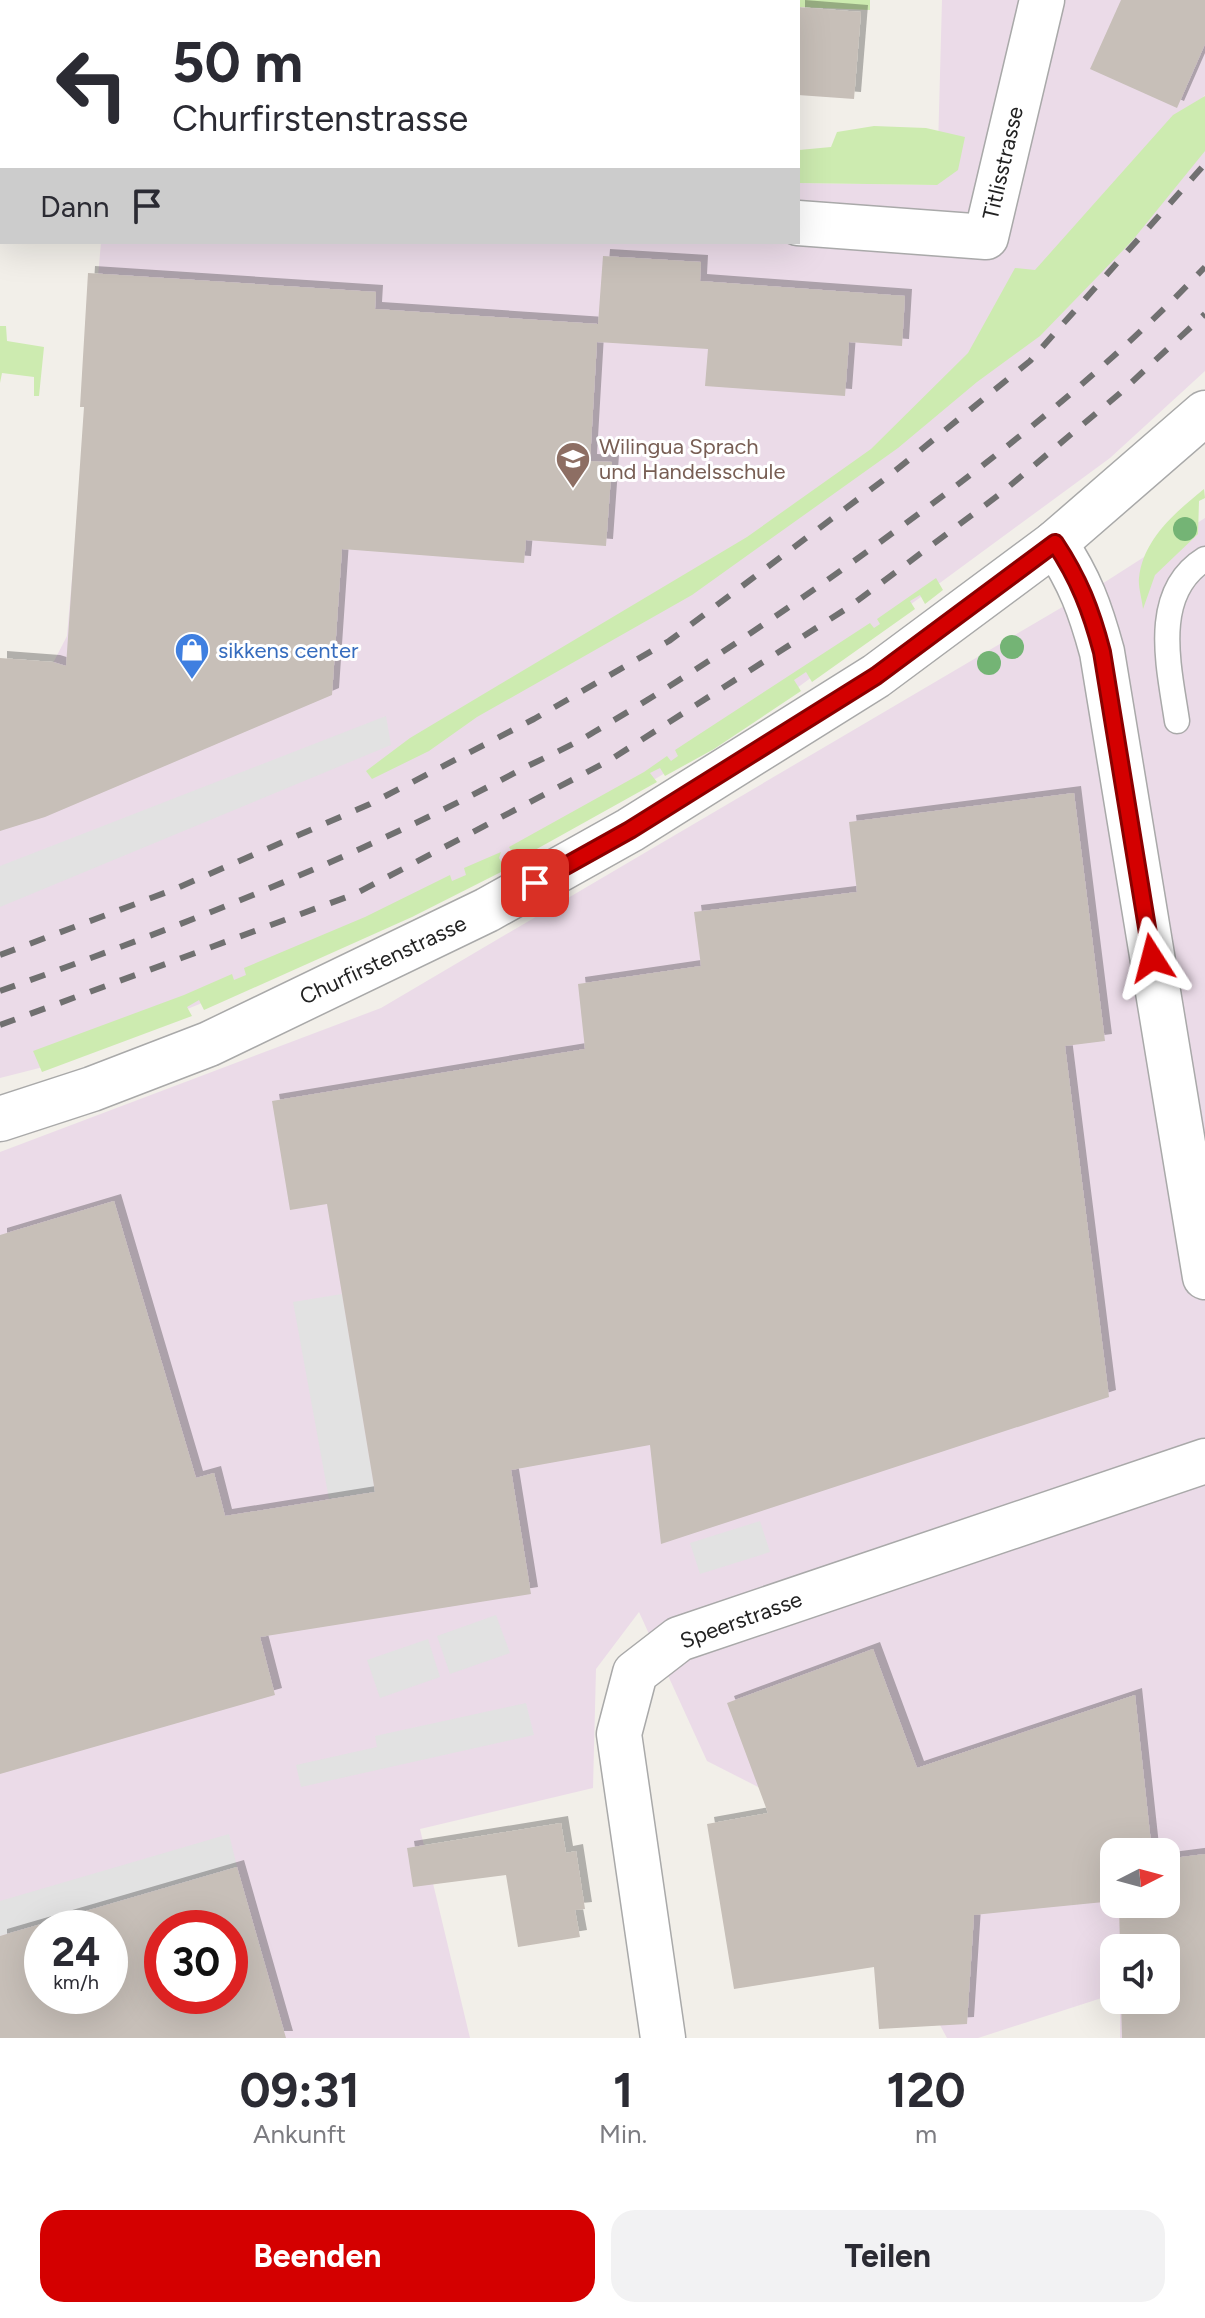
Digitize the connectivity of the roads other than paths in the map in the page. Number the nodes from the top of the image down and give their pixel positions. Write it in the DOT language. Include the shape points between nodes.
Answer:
graph roads {
  1 [pos="1042,0"];
  2 [pos="800,223"];
  3 [pos="1205,413"];
  4 [pos="1055,543"];
  5 [pos="1205,559"];
  6 [pos="1177,721"];
  7 [pos="0,1119"];
  8 [pos="1205,1277"];
  9 [pos="1205,1461"];
  10 [pos="663,2038"];
  1 -- 2 [label="street, Titlisstrasse" via="986,237"];
  3 -- 4 [label="street, Churfirstenstrasse"];
  4 -- 7 [label="street, Churfirstenstrasse" via="876,676 630,830 487,910 209,1044"];
  4 -- 8 [label="street" via="1077,577 1102,652"];
  5 -- 6 [label="lane" via="1191,567 1169,607 1167,654"];
  9 -- 10 [label="street, Speerstrasse" via="679,1639 635,1673 619,1734"];
}
